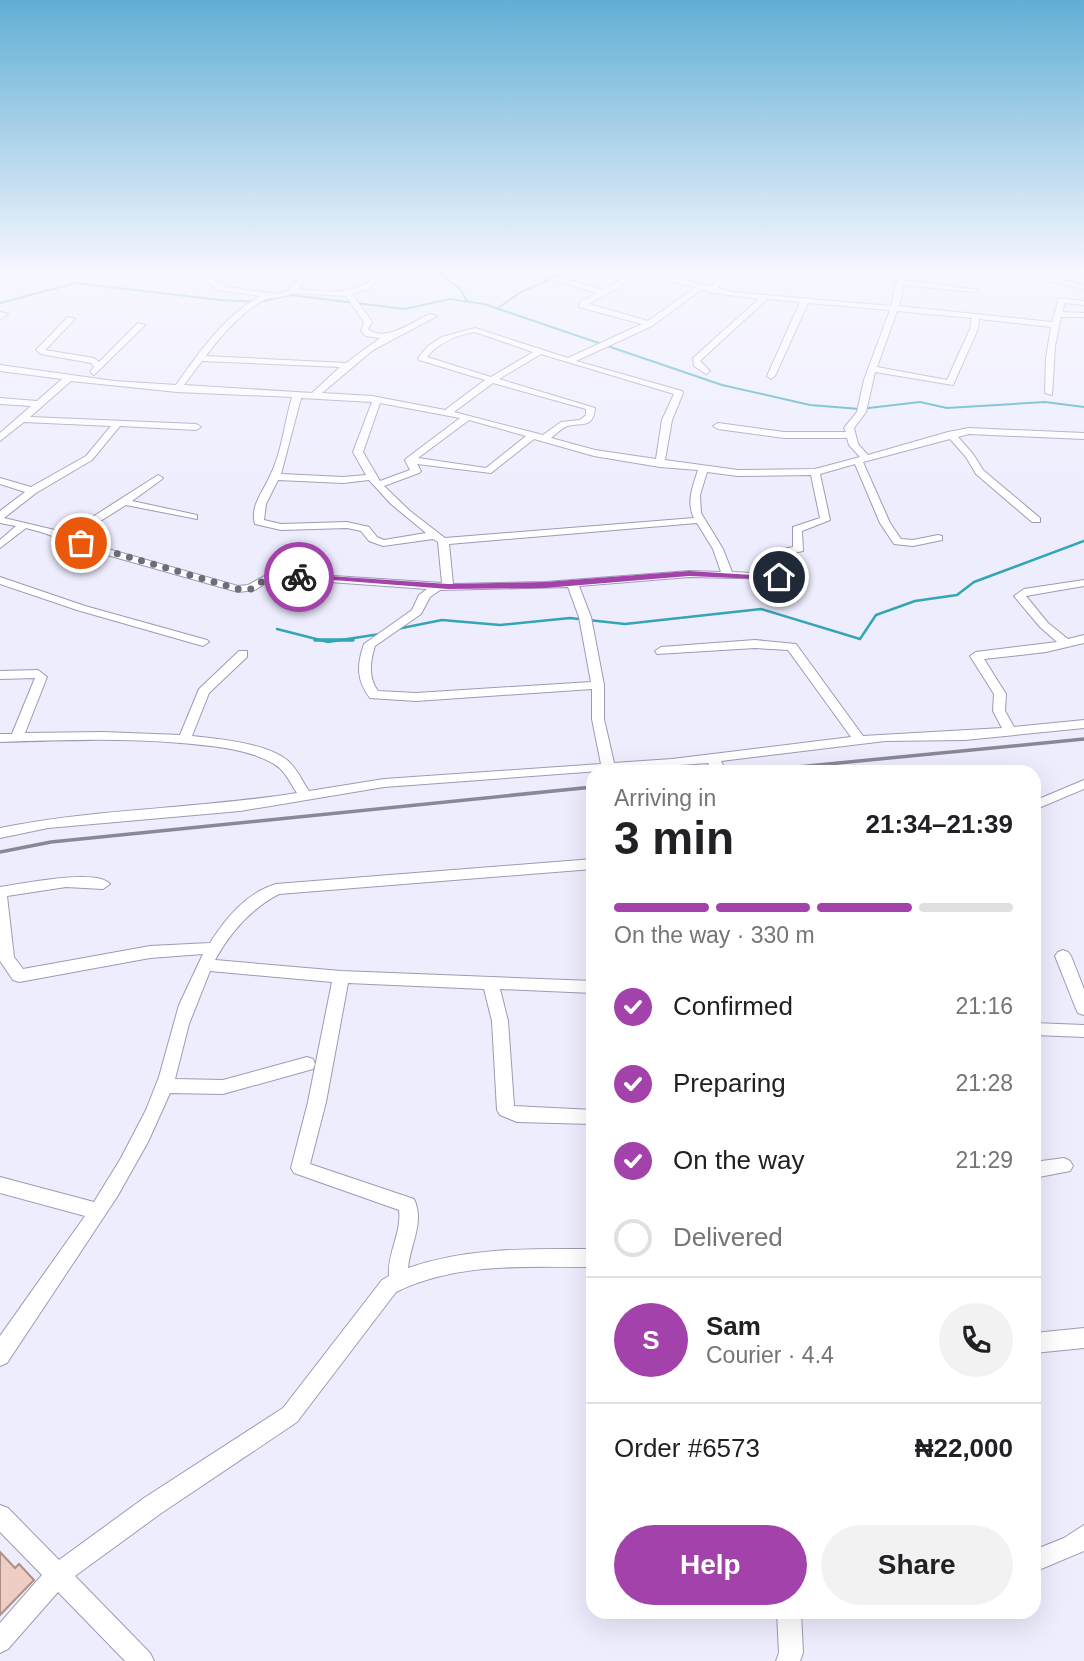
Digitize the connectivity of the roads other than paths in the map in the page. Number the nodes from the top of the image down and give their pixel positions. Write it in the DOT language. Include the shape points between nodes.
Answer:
graph roads {
  1 [pos="43,347"];
  2 [pos="119,347"];
  3 [pos="208,347"];
  4 [pos="372,347"];
  5 [pos="434,347"];
  6 [pos="523,347"];
  7 [pos="605,347"];
  8 [pos="711,347"];
  9 [pos="784,347"];
  10 [pos="880,347"];
  11 [pos="966,347"];
  12 [pos="1051,347"];
  13 [pos="539,352"];
  14 [pos="199,358"];
  15 [pos="568,361"];
  16 [pos="345,365"];
  17 [pos="98,367"];
  18 [pos="0,368"];
  19 [pos="872,369"];
  20 [pos="706,370"];
  21 [pos="771,376"];
  22 [pos="69,378"];
  23 [pos="85,380"];
  24 [pos="492,380"];
  25 [pos="177,389"];
  26 [pos="298,393"];
  27 [pos="1049,393"];
  28 [pos="316,394"];
  29 [pos="377,400"];
  30 [pos="0,401"];
  31 [pos="39,404"];
  32 [pos="447,412"];
  33 [pos="468,417"];
  34 [pos="23,419"];
  35 [pos="118,423"];
  36 [pos="718,426"];
  37 [pos="196,427"];
  38 [pos="951,434"];
  39 [pos="533,435"];
  40 [pos="849,435"];
  41 [pos="1084,436"];
  42 [pos="0,438"];
  43 [pos="545,438"];
  44 [pos="862,459"];
  45 [pos="410,460"];
  46 [pos="660,464"];
  47 [pos="702,468"];
  48 [pos="815,472"];
  49 [pos="275,477"];
  50 [pos="158,478"];
  51 [pos="0,481"];
  52 [pos="374,481"];
  53 [pos="32,491"];
  54 [pos="124,502"];
  55 [pos="193,517"];
  56 [pos="0,518"];
  57 [pos="701,520"];
  58 [pos="1036,520"];
  59 [pos="24,525"];
  60 [pos="58,535"];
  61 [pos="440,538"];
  62 [pos="938,538"];
  63 [pos="0,545"];
  64 [pos="727,574"];
  65 [pos="0,580"];
  66 [pos="572,583"];
  67 [pos="1084,583"];
  68 [pos="443,587"];
  69 [pos="1084,639"];
  70 [pos="203,642"];
  71 [pos="1065,643"];
  72 [pos="661,651"];
  73 [pos="243,654"];
  74 [pos="0,675"];
  75 [pos="598,685"];
  76 [pos="1084,724"];
  77 [pos="1010,732"];
  78 [pos="17,737"];
  79 [pos="0,738"];
  80 [pos="184,740"];
  81 [pos="860,741"];
  82 [pos="713,758"];
  83 [pos="607,765"];
  84 [pos="640,765"];
  85 [pos="716,765"];
  86 [pos="586,769"];
  87 [pos="1084,784"];
  88 [pos="307,797"];
  89 [pos="1041,803"];
  90 [pos="0,833"];
  91 [pos="586,865"];
  92 [pos="103,884"];
  93 [pos="0,894"];
  94 [pos="216,948"];
  95 [pos="1063,956"];
  96 [pos="206,965"];
  97 [pos="341,977"];
  98 [pos="491,982"];
  99 [pos="586,987"];
  100 [pos="1084,1009"];
  101 [pos="1041,1029"];
  102 [pos="1084,1031"];
  103 [pos="307,1065"];
  104 [pos="165,1086"];
  105 [pos="586,1117"];
  106 [pos="1064,1166"];
  107 [pos="1041,1169"];
  108 [pos="0,1185"];
  109 [pos="97,1210"];
  110 [pos="586,1258"];
  111 [pos="399,1280"];
  112 [pos="1084,1338"];
  113 [pos="1041,1342"];
  114 [pos="0,1356"];
  115 [pos="0,1516"];
  116 [pos="1084,1536"];
  117 [pos="1041,1558"];
  118 [pos="57,1576"];
  119 [pos="789,1619"];
  120 [pos="0,1641"];
  121 [pos="142,1661"];
  122 [pos="788,1661"];
  1 -- 17 [label="street" via="41,352 94,361"];
  2 -- 17 [label="street"];
  3 -- 14 [label="street"];
  4 -- 16 [label="street"];
  5 -- 24 [label="street" via="422,358"];
  6 -- 13 [label="street"];
  7 -- 15 [label="street"];
  8 -- 20 [label="street" via="696,360"];
  9 -- 21 [label="street"];
  10 -- 19 [label="street"];
  11 -- 19 [label="street" via="950,383"];
  12 -- 27 [label="street"];
  13 -- 15 [label="street"];
  13 -- 24 [label="street"];
  14 -- 16 [label="street"];
  14 -- 25 [label="street"];
  15 -- 46 [label="street" via="679,393 667,420"];
  16 -- 28 [label="street"];
  17 -- 23 [label="street"];
  18 -- 22 [label="street"];
  19 -- 40 [label="street"];
  22 -- 23 [label="street"];
  22 -- 31 [label="street"];
  23 -- 25 [label="street"];
  24 -- 32 [label="street"];
  24 -- 43 [label="street" via="591,408 582,423 564,424"];
  25 -- 26 [label="street"];
  26 -- 28 [label="street"];
  26 -- 49 [label="street"];
  28 -- 29 [label="street"];
  29 -- 32 [label="street"];
  29 -- 52 [label="street" via="358,452"];
  30 -- 31 [label="street"];
  31 -- 34 [label="street"];
  32 -- 33 [label="street"];
  33 -- 39 [label="street"];
  33 -- 45 [label="street"];
  34 -- 35 [label="street"];
  34 -- 42 [label="street"];
  35 -- 37 [label="street"];
  35 -- 53 [label="street" via="89,458"];
  36 -- 40 [label="street" via="784,435"];
  38 -- 41 [label="street" via="995,431"];
  38 -- 44 [label="street"];
  38 -- 58 [label="street" via="979,472"];
  39 -- 43 [label="street"];
  39 -- 45 [label="street" via="488,471"];
  40 -- 44 [label="street"];
  43 -- 46 [label="street" via="594,453"];
  44 -- 48 [label="street"];
  44 -- 62 [label="street" via="873,502 898,542"];
  45 -- 52 [label="street" via="416,471"];
  46 -- 47 [label="street"];
  47 -- 48 [label="street" via="738,473"];
  47 -- 57 [label="street" via="695,495"];
  48 -- 64 [label="street" via="825,520 797,529 799,549 777,553 782,576"];
  49 -- 52 [label="street"];
  49 -- 61 [label="street" via="264,491 258,514 264,525 347,525 365,529 383,543"];
  50 -- 54 [label="street"];
  51 -- 53 [label="street"];
  52 -- 61 [label="street"];
  53 -- 56 [label="street"];
  54 -- 55 [label="street"];
  54 -- 60 [label="street" via="86,525"];
  56 -- 59 [label="street"];
  57 -- 61 [label="street"];
  57 -- 64 [label="street"];
  59 -- 60 [label="street"];
  59 -- 63 [label="street"];
  60 -- 68 [label="street" via="238,589 251,589 272,575"];
  61 -- 68 [label="street"];
  64 -- 66 [label="street"];
  65 -- 70 [label="street"];
  66 -- 68 [label="street"];
  66 -- 75 [label="street" via="586,621"];
  67 -- 71 [label="street" via="1020,596"];
  68 -- 75 [label="street" via="425,595 417,612 370,644 364,672 374,695 416,698"];
  69 -- 71 [label="street"];
  71 -- 77 [label="street" via="976,656 1000,694 999,711"];
  72 -- 81 [label="street" via="755,644 792,647"];
  73 -- 80 [label="street" via="203,692"];
  74 -- 78 [label="street" via="41,677"];
  75 -- 83 [label="street" via="598,719"];
  76 -- 77 [label="street"];
  77 -- 81 [label="street"];
  78 -- 79 [label="street"];
  78 -- 80 [label="street"];
  80 -- 88 [label="street" via="236,747 278,760"];
  81 -- 82 [label="street"];
  82 -- 84 [label="street"];
  82 -- 85 [label="street"];
  86 -- 88 [label="street" via="384,783"];
  87 -- 89 [label="street"];
  88 -- 90 [label="street" via="48,823"];
  91 -- 94 [label="street" via="276,889 260,895"];
  92 -- 93 [label="street" via="66,882"];
  93 -- 94 [label="street" via="6,958 19,976 150,952"];
  94 -- 96 [label="street"];
  95 -- 100 [label="street"];
  96 -- 97 [label="street"];
  96 -- 104 [label="street" via="181,1023"];
  97 -- 98 [label="street"];
  97 -- 111 [label="street" via="300,1168 408,1205 409,1225 397,1266"];
  98 -- 99 [label="street"];
  98 -- 105 [label="street" via="500,1021 506,1110 517,1115"];
  101 -- 102 [label="street"];
  103 -- 104 [label="street" via="223,1087"];
  104 -- 109 [label="street"];
  106 -- 107 [label="street"];
  108 -- 109 [label="street"];
  109 -- 114 [label="street"];
  110 -- 111 [label="street" via="464,1262"];
  111 -- 118 [label="street" via="389,1286 290,1415 152,1506"];
  112 -- 113 [label="street"];
  115 -- 118 [label="street"];
  116 -- 117 [label="street"];
  118 -- 120 [label="street"];
  118 -- 121 [label="street"];
  119 -- 122 [label="street"];
}
